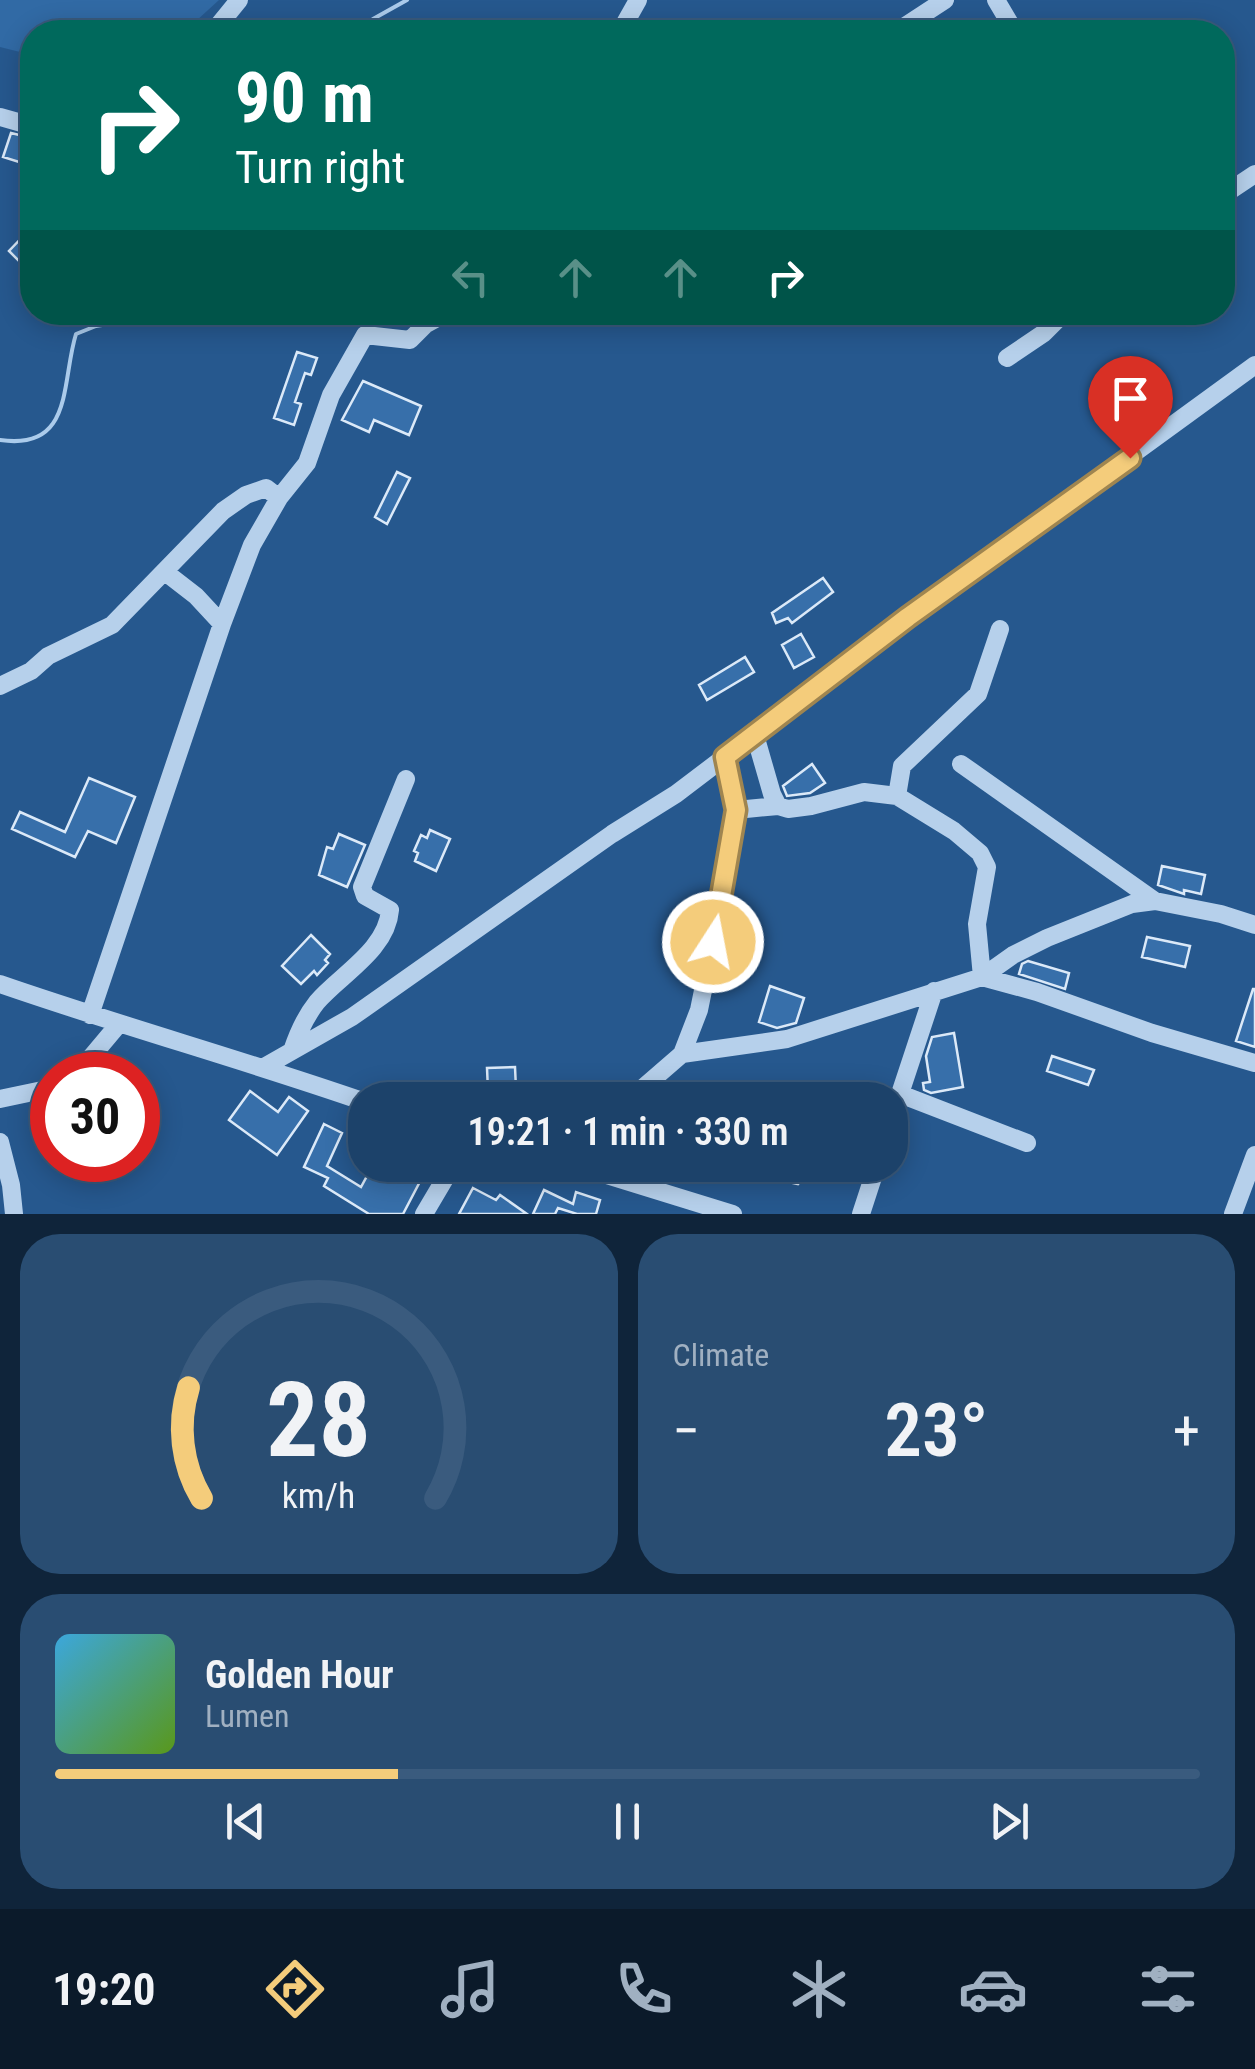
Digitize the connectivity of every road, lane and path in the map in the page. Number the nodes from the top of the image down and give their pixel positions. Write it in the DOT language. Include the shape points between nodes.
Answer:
graph roads {
  1 [pos="239,0"];
  2 [pos="944,0"];
  3 [pos="223,20"];
  4 [pos="914,20"];
  5 [pos="425,325"];
  6 [pos="1052,325"];
  7 [pos="1006,358"];
  8 [pos="1255,364"];
  9 [pos="280,498"];
  10 [pos="165,572"];
  11 [pos="222,624"];
  12 [pos="1000,629"];
  13 [pos="0,686"];
  14 [pos="755,735"];
  15 [pos="725,757"];
  16 [pos="962,764"];
  17 [pos="406,779"];
  18 [pos="898,796"];
  19 [pos="778,806"];
  20 [pos="736,810"];
  21 [pos="1155,901"];
  22 [pos="1255,925"];
  23 [pos="982,976"];
  24 [pos="0,984"];
  25 [pos="934,991"];
  26 [pos="90,1015"];
  27 [pos="118,1025"];
  28 [pos="95,1052"];
  29 [pos="292,1052"];
  30 [pos="682,1054"];
  31 [pos="1255,1063"];
  32 [pos="264,1067"];
  33 [pos="650,1082"];
  34 [pos="904,1082"];
  35 [pos="30,1093"];
  36 [pos="348,1096"];
  37 [pos="908,1097"];
  38 [pos="0,1100"];
  39 [pos="0,1142"];
  40 [pos="1028,1143"];
  41 [pos="1255,1155"];
  42 [pos="443,1182"];
  43 [pos="629,1182"];
  44 [pos="871,1182"];
  45 [pos="14,1214"];
  46 [pos="424,1214"];
  47 [pos="733,1214"];
  48 [pos="861,1214"];
  49 [pos="1232,1214"];
  1 -- 3 [label="street"];
  2 -- 4 [label="street"];
  5 -- 9 [label="street" via="410,340 366,335 331,396 307,463"];
  6 -- 7 [label="street"];
  8 -- 14 [label="street"];
  9 -- 10 [label="street" via="266,488 246,495"];
  9 -- 11 [label="street" via="252,545"];
  10 -- 11 [label="street"];
  10 -- 13 [label="street" via="112,624"];
  11 -- 26 [label="street"];
  12 -- 18 [label="street" via="978,694 902,766"];
  14 -- 15 [label="street"];
  14 -- 19 [label="street"];
  15 -- 20 [label="street"];
  15 -- 29 [label="street" via="434,963"];
  16 -- 21 [label="street"];
  17 -- 29 [label="street" via="362,886 390,910 388,920 361,960 320,998"];
  18 -- 19 [label="street" via="864,792 811,806"];
  18 -- 23 [label="street" via="985,858 976,924"];
  19 -- 20 [label="street"];
  20 -- 30 [label="street" via="698,1010"];
  21 -- 22 [label="street"];
  21 -- 23 [label="street" via="1047,938"];
  23 -- 25 [label="street"];
  23 -- 31 [label="street"];
  24 -- 26 [label="street"];
  25 -- 30 [label="street" via="786,1039"];
  25 -- 34 [label="street"];
  26 -- 27 [label="street"];
  27 -- 28 [label="street"];
  27 -- 32 [label="street"];
  29 -- 32 [label="street"];
  30 -- 33 [label="street"];
  32 -- 36 [label="street"];
  35 -- 38 [label="street"];
  37 -- 40 [label="street"];
  39 -- 45 [label="street"];
  41 -- 49 [label="street"];
  42 -- 46 [label="street"];
  43 -- 47 [label="street"];
  44 -- 48 [label="street"];
}
